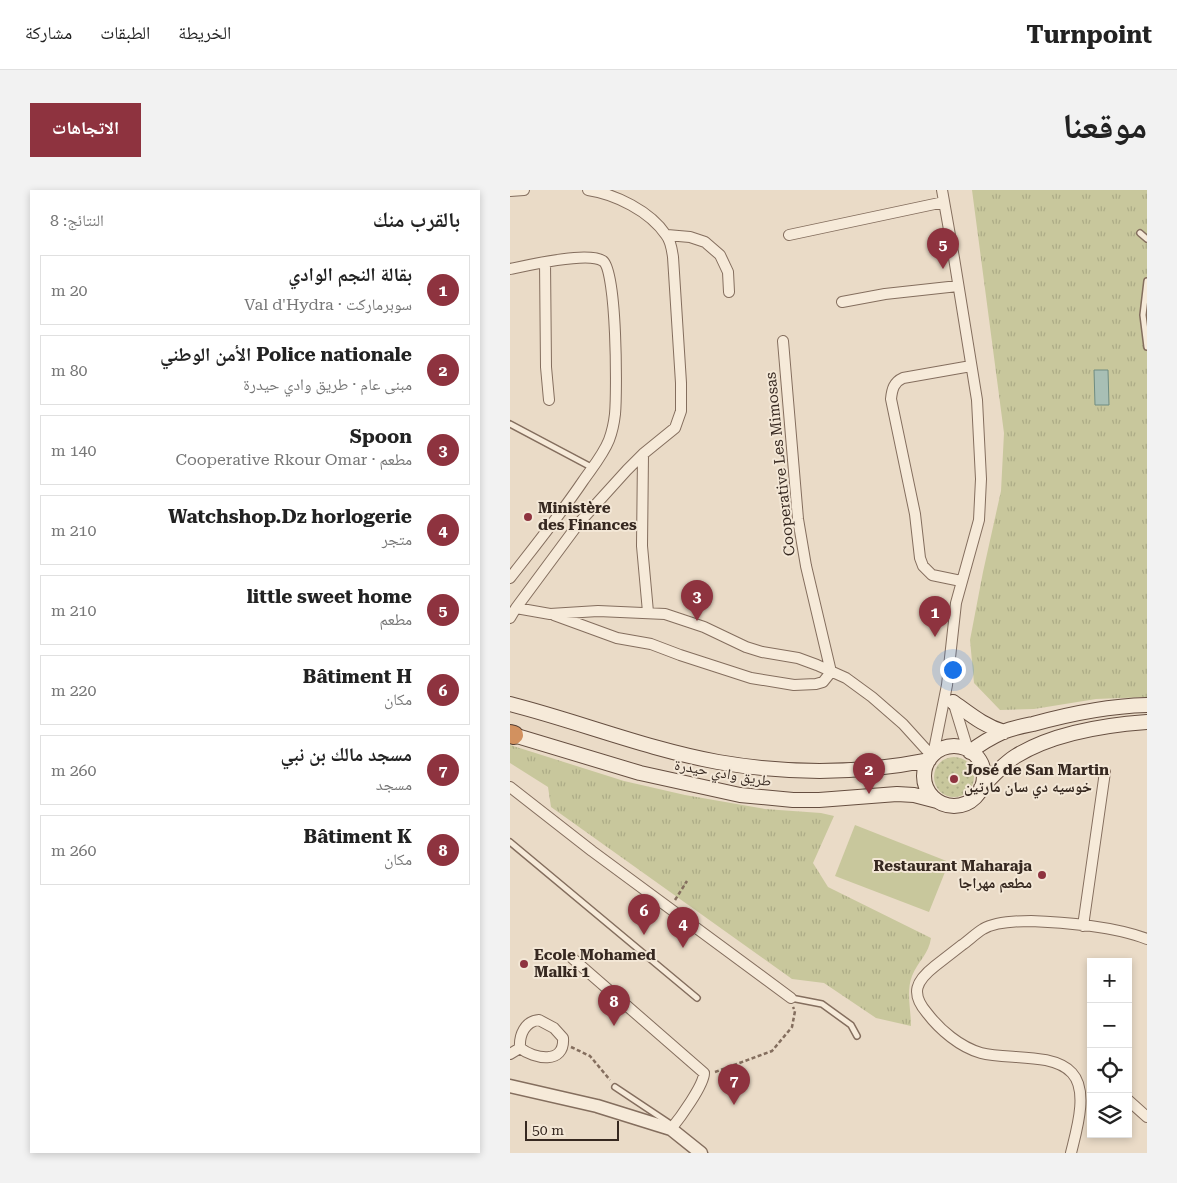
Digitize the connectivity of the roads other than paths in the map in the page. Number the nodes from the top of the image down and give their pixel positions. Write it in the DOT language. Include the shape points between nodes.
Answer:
graph roads {
  1 [pos="524,190"];
  2 [pos="588,190"];
  3 [pos="942,190"];
  4 [pos="510,191"];
  5 [pos="944,202"];
  6 [pos="1140,233"];
  7 [pos="667,235"];
  8 [pos="789,235"];
  9 [pos="1147,238"];
  10 [pos="545,262"];
  11 [pos="510,269"];
  12 [pos="1147,281"];
  13 [pos="958,286"];
  14 [pos="729,292"];
  15 [pos="842,302"];
  16 [pos="783,341"];
  17 [pos="1147,348"];
  18 [pos="971,366"];
  19 [pos="549,400"];
  20 [pos="510,424"];
  21 [pos="643,454"];
  22 [pos="592,468"];
  23 [pos="510,578"];
  24 [pos="961,581"];
  25 [pos="516,608"];
  26 [pos="648,612"];
  27 [pos="550,614"];
  28 [pos="510,618"];
  29 [pos="831,672"];
  30 [pos="947,685"];
  31 [pos="953,702"];
  32 [pos="511,704"];
  33 [pos="1147,705"];
  34 [pos="1147,722"];
  35 [pos="1004,732"];
  36 [pos="511,735"];
  37 [pos="969,751"];
  38 [pos="931,757"];
  39 [pos="1105,772"];
  40 [pos="510,787"];
  41 [pos="981,788"];
  42 [pos="936,801"];
  43 [pos="510,842"];
  44 [pos="1083,926"];
  45 [pos="1147,940"];
  46 [pos="572,958"];
  47 [pos="697,998"];
  48 [pos="791,998"];
  49 [pos="857,1036"];
  50 [pos="520,1048"];
  51 [pos="510,1054"];
  52 [pos="510,1086"];
  53 [pos="1079,1086"];
  54 [pos="615,1087"];
  55 [pos="1087,1087"];
  56 [pos="1132,1104"];
  57 [pos="1147,1117"];
  58 [pos="672,1128"];
  59 [pos="702,1153"];
  60 [pos="1071,1153"];
  1 -- 4 [label="street"];
  2 -- 7 [label="street" via="630,204"];
  3 -- 5 [label="street"];
  5 -- 8 [label="street"];
  5 -- 13 [label="street"];
  6 -- 9 [label="lane"];
  7 -- 14 [label="street" via="690,236 705,242 720,255 728,272"];
  7 -- 21 [label="street" via="674,267 680,411 675,428"];
  10 -- 11 [label="street"];
  10 -- 19 [label="street"];
  10 -- 22 [label="street" via="598,258 606,263 610,273 615,413 609,440"];
  12 -- 17 [label="lane" via="1144,315"];
  13 -- 15 [label="street"];
  13 -- 18 [label="street"];
  16 -- 29 [label="street, Cooperative Les Mimosas" via="798,520"];
  18 -- 24 [label="street" via="979,428 981,501 976,533"];
  18 -- 24 [label="street" via="898,380 891,399 923,566 932,574"];
  20 -- 22 [label="lane"];
  21 -- 25 [label="street" via="579,523"];
  21 -- 26 [label="street" via="642,546"];
  22 -- 23 [label="street"];
  24 -- 30 [label="street"];
  25 -- 27 [label="street"];
  25 -- 28 [label="street"];
  26 -- 27 [label="street"];
  26 -- 29 [label="street" via="665,614 704,627 746,647 798,658"];
  27 -- 29 [label="street" via="617,638 651,644 751,678 816,684 823,682"];
  29 -- 38 [label="street" via="846,678 872,697 903,724"];
  30 -- 31 [label="street"];
  30 -- 38 [label="street"];
  31 -- 35 [label="main road" via="973,718"];
  31 -- 37 [label="street"];
  32 -- 38 [label="main road, طريق وادي حيدرة" via="656,746 753,767 819,771 883,766"];
  33 -- 35 [label="main road" via="1064,717"];
  34 -- 41 [label="main road" via="1110,726 1034,746 1014,757"];
  35 -- 37 [label="main road"];
  36 -- 42 [label="main road, طريق وادي حيدرة" via="640,773 740,795 819,800 897,794"];
  37 -- 38 [label="main road" via="951,747"];
  37 -- 41 [label="main road" via="980,762 983,771"];
  38 -- 42 [label="main road" via="925,768 925,786"];
  39 -- 44 [label="street"];
  40 -- 48 [label="street"];
  41 -- 42 [label="main road" via="977,795 962,805 944,805"];
  43 -- 47 [label="lane"];
  44 -- 45 [label="street"];
  44 -- 53 [label="street" via="1022,922 984,928 926,973 917,994 933,1021 959,1043 982,1053 1053,1062 1072,1072"];
  46 -- 58 [label="street" via="702,1070 704,1075 696,1092"];
  48 -- 49 [label="lane" via="822,1004 851,1025"];
  50 -- 50 [label="street" via="533,1056 549,1058 558,1053 563,1044 554,1028 540,1020 525,1027"];
  50 -- 51 [label="street"];
  52 -- 58 [label="street"];
  53 -- 55 [label="street"];
  53 -- 60 [label="street" via="1078,1123"];
  54 -- 58 [label="lane"];
  56 -- 57 [label="street"];
  58 -- 59 [label="street"];
}
